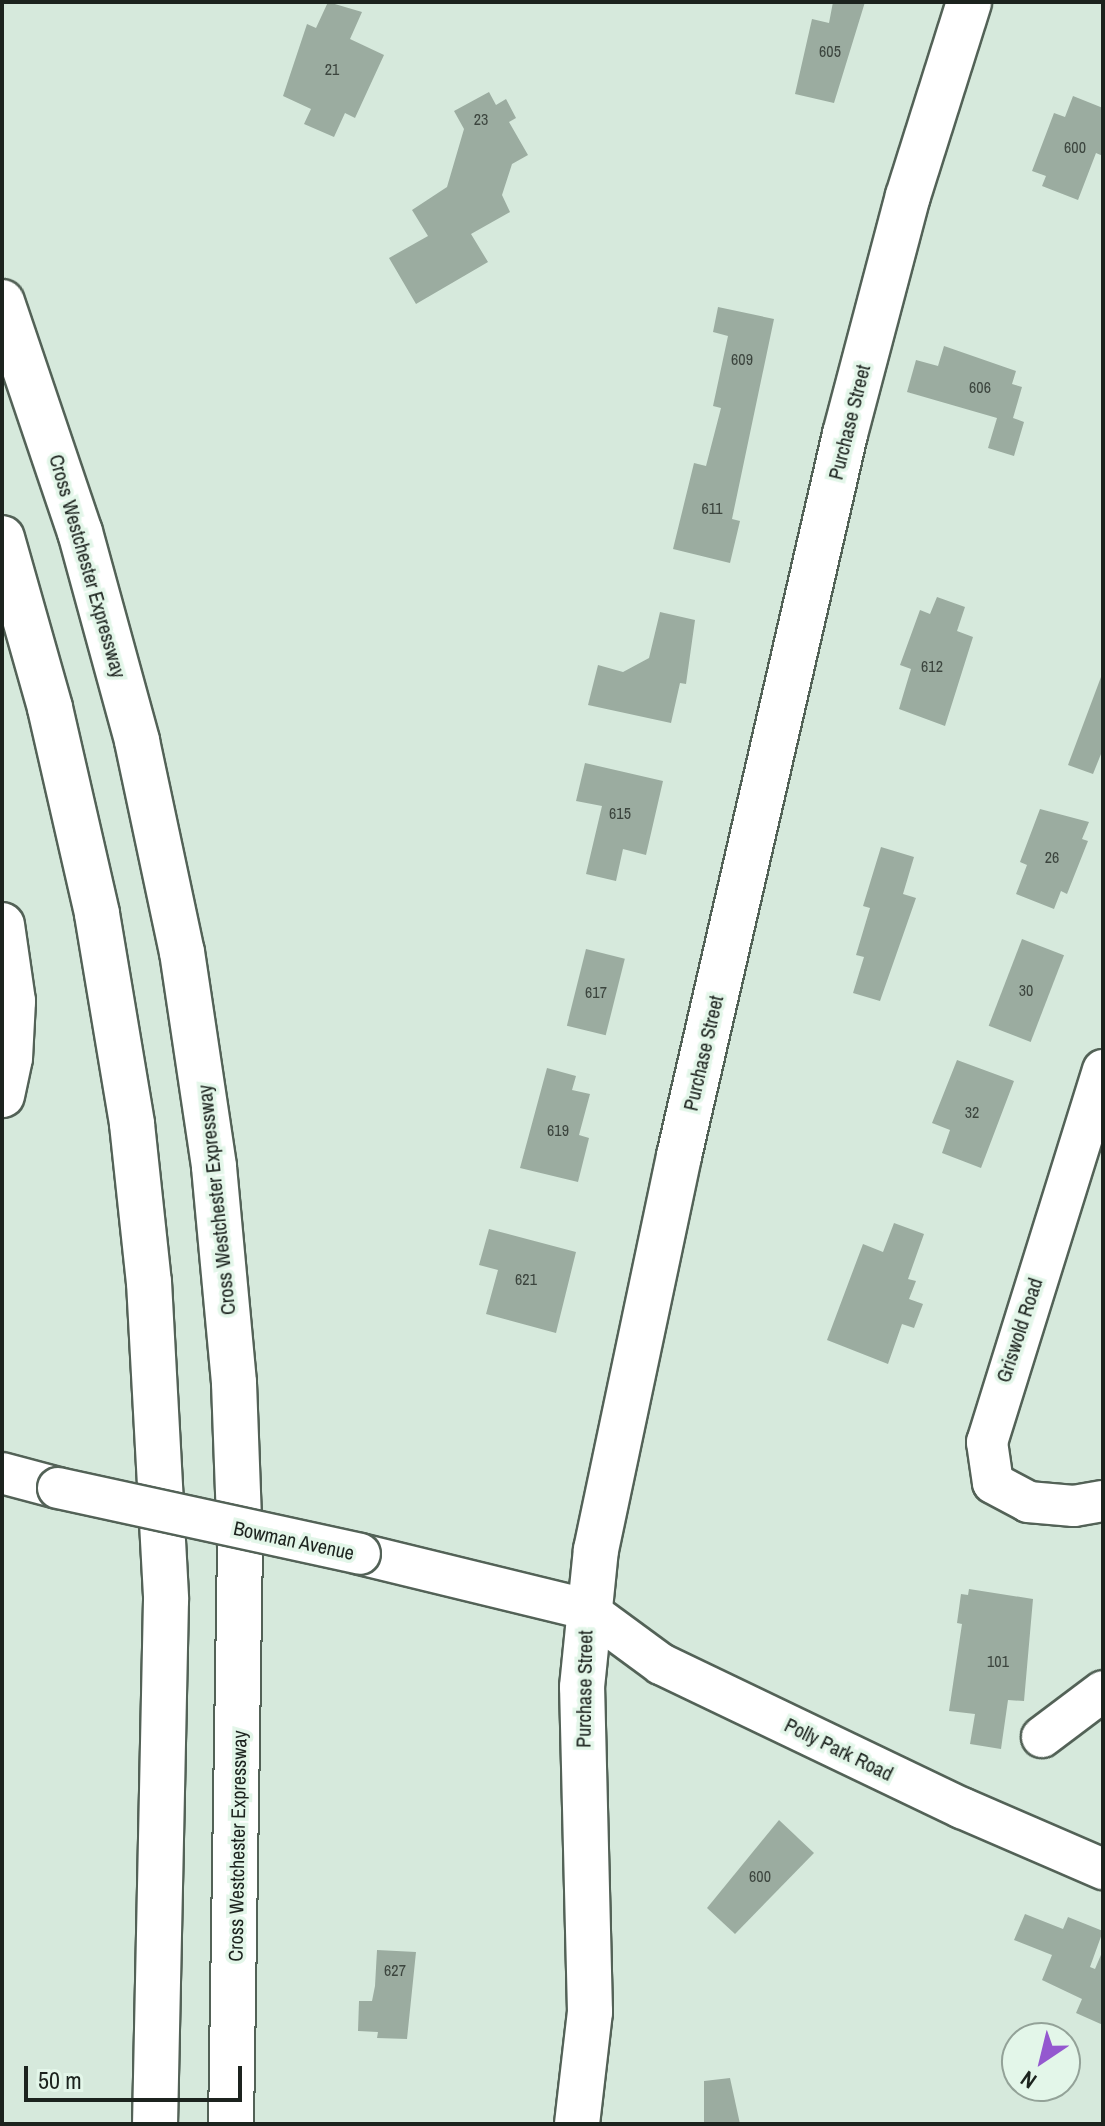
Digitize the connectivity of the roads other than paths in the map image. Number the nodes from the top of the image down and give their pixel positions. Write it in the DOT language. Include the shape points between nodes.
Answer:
graph roads {
  1 [pos="969,2"];
  2 [pos="2,302"];
  3 [pos="2,538"];
  4 [pos="2,925"];
  5 [pos="1103,1070"];
  6 [pos="2,1095"];
  7 [pos="2,1473"];
  8 [pos="1103,1501"];
  9 [pos="586,1609"];
  10 [pos="1103,1691"];
  11 [pos="1042,1737"];
  12 [pos="1103,1869"];
  13 [pos="155,2124"];
  14 [pos="231,2124"];
  15 [pos="577,2124"];
  1 -- 9 [label="main road, Purchase Street" via="908,196 841,449 679,1156"];
  2 -- 14 [label="main road, Cross Westchester Expressway" via="80,532 137,741 182,952 214,1167 234,1383 240,1545"];
  3 -- 13 [label="main road" via="50,708 97,914 128,1097 149,1282 166,1600"];
  4 -- 6 [label="main road" via="13,1001"];
  5 -- 8 [label="street, Griswold Road" via="987,1442 993,1483 1028,1502 1074,1506"];
  7 -- 9 [label="street, Bowman Avenue, bridge"];
  9 -- 12 [label="street, Polly Park Road" via="661,1664"];
  9 -- 15 [label="main road, Purchase Street" via="582,1687 590,2012"];
  10 -- 11 [label="street"];
}
